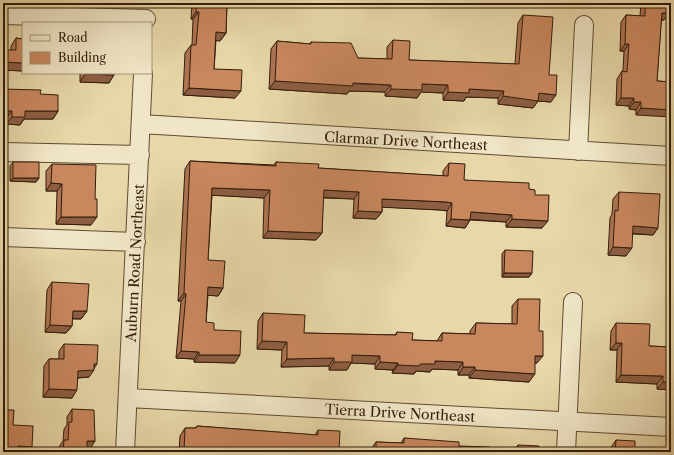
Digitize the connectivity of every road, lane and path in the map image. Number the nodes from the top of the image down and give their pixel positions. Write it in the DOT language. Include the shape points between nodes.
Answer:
graph roads {
  1 [pos="3,15"];
  2 [pos="146,15"];
  3 [pos="584,25"];
  4 [pos="143,74"];
  5 [pos="141,124"];
  6 [pos="578,151"];
  7 [pos="3,152"];
  8 [pos="140,155"];
  9 [pos="671,156"];
  10 [pos="3,237"];
  11 [pos="136,242"];
  12 [pos="573,302"];
  13 [pos="128,398"];
  14 [pos="568,423"];
  15 [pos="671,427"];
  16 [pos="126,452"];
  17 [pos="566,452"];
  1 -- 2 [label="street"];
  3 -- 6 [label="street"];
  4 -- 5 [label="street, Auburn Road Northeast"];
  5 -- 6 [label="street, Clarmar Drive Northeast"];
  5 -- 8 [label="street, Auburn Road Northeast"];
  6 -- 9 [label="street, Clarmar Drive Northeast"];
  7 -- 8 [label="street"];
  8 -- 11 [label="street, Auburn Road Northeast"];
  10 -- 11 [label="street"];
  11 -- 13 [label="street, Auburn Road Northeast"];
  12 -- 14 [label="street"];
  13 -- 14 [label="street, Tierra Drive Northeast"];
  13 -- 16 [label="street, Auburn Road Northeast"];
  14 -- 15 [label="street, Tierra Drive Northeast"];
  14 -- 17 [label="street"];
}
